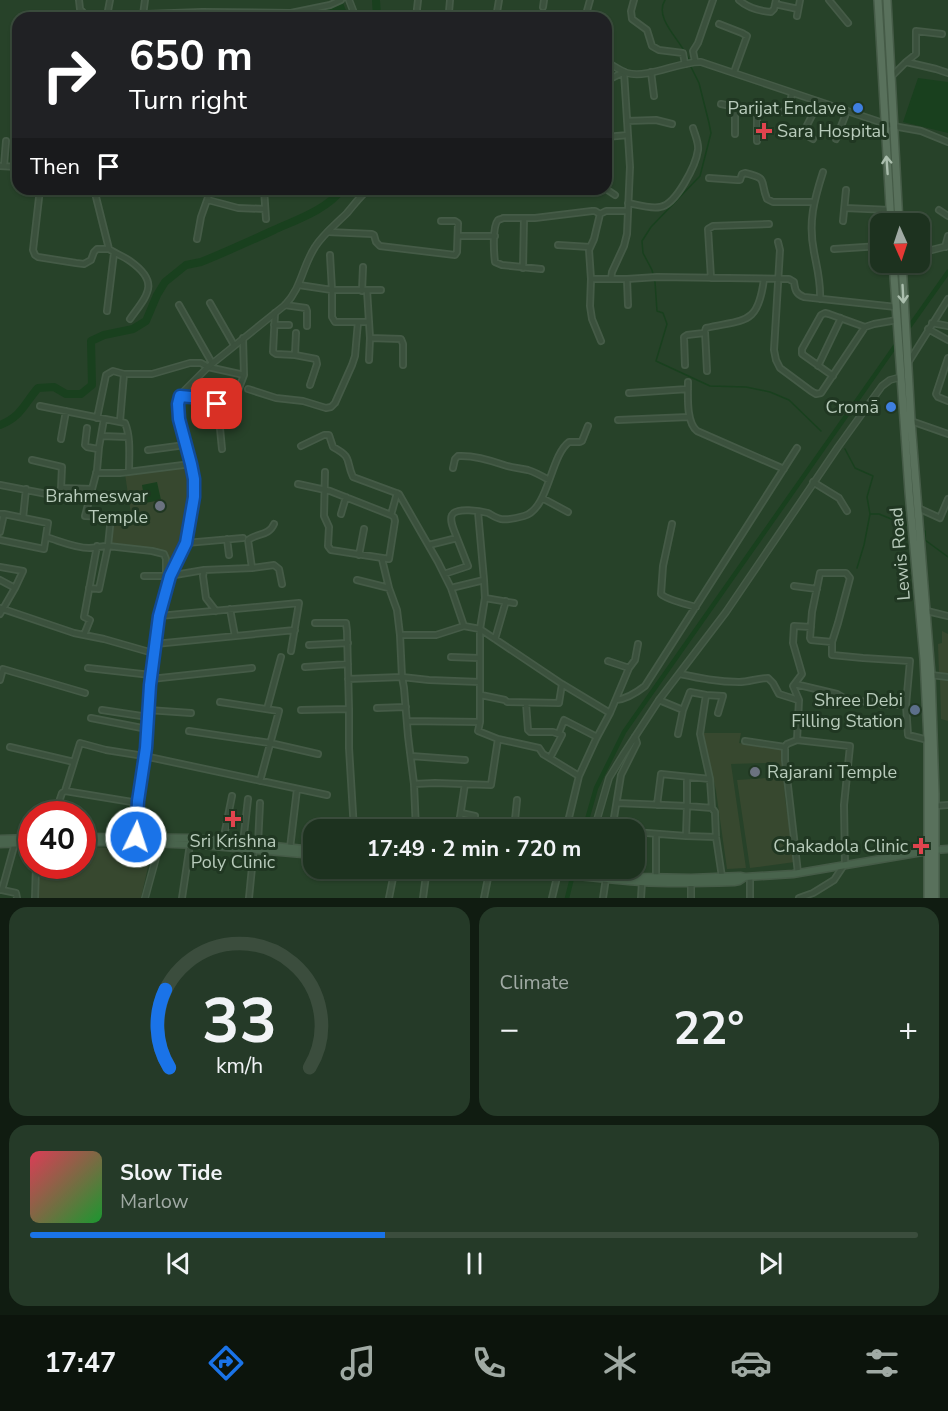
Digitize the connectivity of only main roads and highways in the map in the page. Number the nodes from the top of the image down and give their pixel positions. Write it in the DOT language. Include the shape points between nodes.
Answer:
graph roads {
  1 [pos="878,0"];
  2 [pos="887,0"];
  3 [pos="890,213"];
  4 [pos="898,213"];
  5 [pos="894,273"];
  6 [pos="902,273"];
  7 [pos="900,324"];
  8 [pos="908,421"];
  9 [pos="912,482"];
  10 [pos="916,525"];
  11 [pos="923,613"];
  12 [pos="18,838"];
  13 [pos="96,838"];
  14 [pos="0,839"];
  15 [pos="136,839"];
  16 [pos="96,841"];
  17 [pos="931,842"];
  18 [pos="18,843"];
  19 [pos="0,844"];
  20 [pos="256,846"];
  21 [pos="303,849"];
  22 [pos="948,849"];
  23 [pos="931,850"];
  24 [pos="303,853"];
  25 [pos="645,876"];
  26 [pos="747,877"];
  27 [pos="630,879"];
  28 [pos="928,898"];
  29 [pos="935,898"];
  3 -- 1 [label="main road, one-way"];
  2 -- 4 [label="main road"];
  5 -- 7 [label="main road, Lewis Road"];
  6 -- 7 [label="main road, Lewis Road, one-way"];
  7 -- 8 [label="main road, Lewis Road" via="901,377"];
  7 -- 8 [label="main road, Lewis Road" via="907,350"];
  8 -- 9 [label="main road, Lewis Road"];
  9 -- 10 [label="main road, Lewis Road"];
  9 -- 10 [label="main road, Lewis Road" via="918,508"];
  10 -- 11 [label="main road, Lewis Road"];
  11 -- 17 [label="main road, Lewis Road"];
  11 -- 17 [label="main road, Lewis Road" via="932,675 935,806"];
  12 -- 14 [label="main road"];
  13 -- 15 [label="main road"];
  15 -- 16 [label="main road"];
  15 -- 20 [label="main road"];
  15 -- 20 [label="main road" via="191,838"];
  17 -- 23 [label="main road"];
  18 -- 19 [label="main road"];
  20 -- 21 [label="main road"];
  20 -- 24 [label="main road"];
  22 -- 23 [label="main road"];
  23 -- 26 [label="main road" via="798,873"];
  23 -- 28 [label="main road"];
  23 -- 29 [label="main road"];
  25 -- 26 [label="main road"];
  26 -- 27 [label="main road" via="734,882 691,884"];
}
